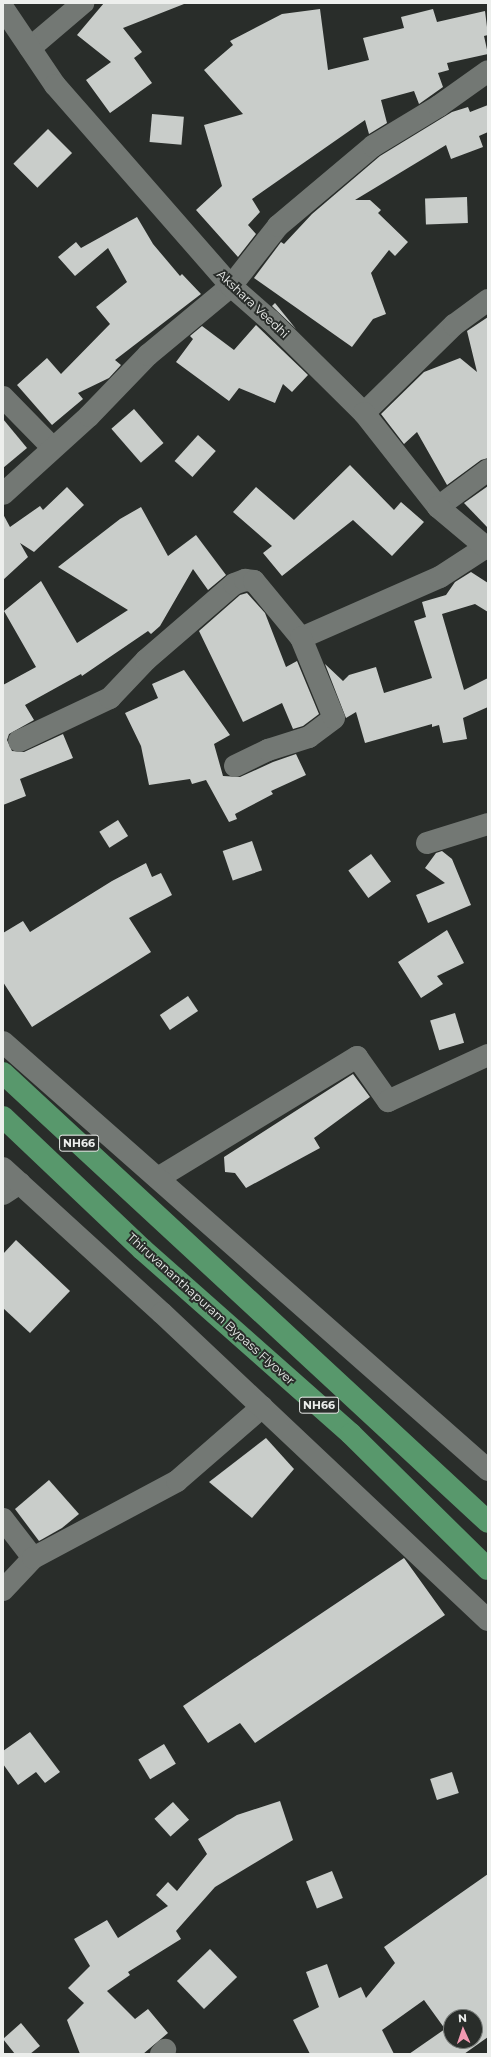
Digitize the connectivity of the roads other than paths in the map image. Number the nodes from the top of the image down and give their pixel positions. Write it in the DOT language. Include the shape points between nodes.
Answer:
graph roads {
  1 [pos="83,3"];
  2 [pos="3,8"];
  3 [pos="30,48"];
  4 [pos="488,71"];
  5 [pos="231,286"];
  6 [pos="488,300"];
  7 [pos="3,397"];
  8 [pos="364,413"];
  9 [pos="53,448"];
  10 [pos="488,470"];
  11 [pos="3,494"];
  12 [pos="438,507"];
  13 [pos="487,548"];
  14 [pos="301,638"];
  15 [pos="19,741"];
  16 [pos="235,766"];
  17 [pos="488,824"];
  18 [pos="427,843"];
  19 [pos="3,1042"];
  20 [pos="488,1055"];
  21 [pos="3,1073"];
  22 [pos="3,1117"];
  23 [pos="3,1168"];
  24 [pos="158,1178"];
  25 [pos="11,1188"];
  26 [pos="262,1407"];
  27 [pos="488,1470"];
  28 [pos="3,1519"];
  29 [pos="488,1522"];
  30 [pos="34,1558"];
  31 [pos="488,1569"];
  32 [pos="3,1590"];
  33 [pos="488,1620"];
  1 -- 3 [label="street"];
  2 -- 3 [label="street, Akshara Veedhi"];
  3 -- 5 [label="street, Akshara Veedhi" via="55,84"];
  4 -- 5 [label="street" via="439,106 373,146 278,226"];
  5 -- 8 [label="street, Akshara Veedhi" via="271,321"];
  5 -- 9 [label="street" via="148,355"];
  6 -- 8 [label="street" via="454,325"];
  7 -- 9 [label="street"];
  8 -- 12 [label="street, Akshara Veedhi"];
  9 -- 11 [label="street"];
  10 -- 12 [label="street"];
  12 -- 13 [label="street, Akshara Veedhi"];
  13 -- 14 [label="street" via="440,577"];
  14 -- 15 [label="street" via="254,581 245,580 234,584 146,660 110,698"];
  14 -- 16 [label="street" via="334,718 309,737 268,750"];
  17 -- 18 [label="street"];
  19 -- 24 [label="street"];
  20 -- 24 [label="street" via="388,1101 357,1057"];
  21 -- 29 [label="highway, NH66"];
  22 -- 31 [label="highway, Thiruvananthapuram Bypass Flyover / NH66" via="142,1249 351,1434"];
  23 -- 25 [label="street"];
  24 -- 27 [label="street"];
  25 -- 26 [label="street"];
  26 -- 30 [label="street" via="177,1481"];
  26 -- 33 [label="street"];
  28 -- 30 [label="street"];
  30 -- 32 [label="street"];
}
